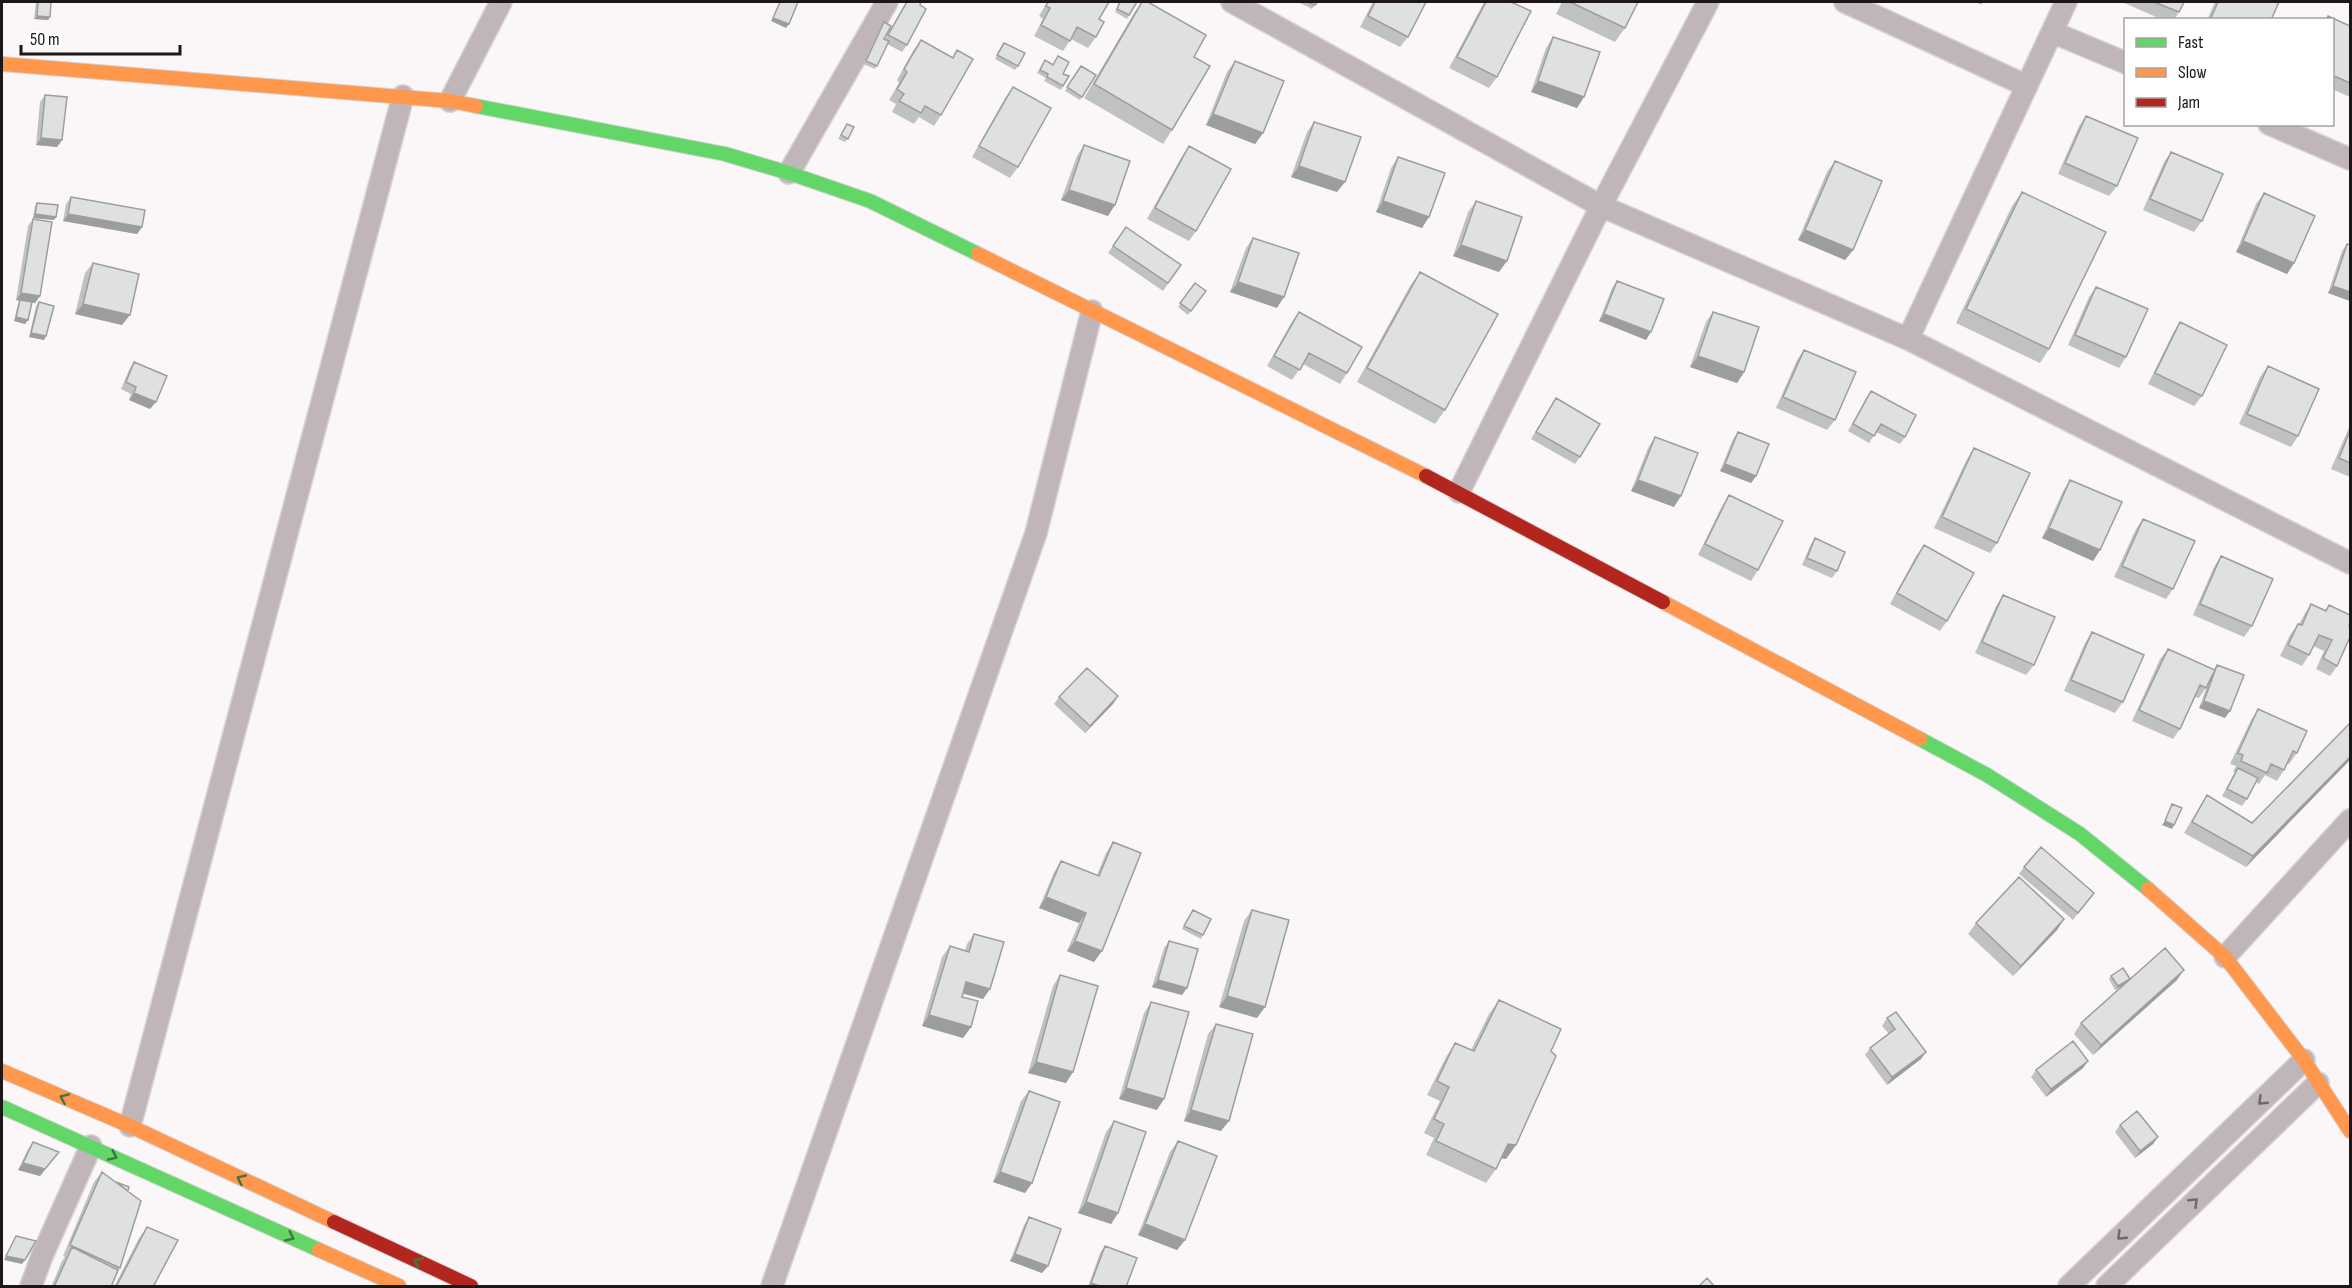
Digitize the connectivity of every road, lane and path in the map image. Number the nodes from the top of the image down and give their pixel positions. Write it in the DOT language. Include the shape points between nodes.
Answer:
graph roads {
  1 [pos="501,2"];
  2 [pos="887,2"];
  3 [pos="1232,2"];
  4 [pos="1708,2"];
  5 [pos="1845,2"];
  6 [pos="2066,2"];
  7 [pos="2052,32"];
  8 [pos="2124,62"];
  9 [pos="2,64"];
  10 [pos="2027,86"];
  11 [pos="403,96"];
  12 [pos="450,101"];
  13 [pos="2274,126"];
  14 [pos="2350,159"];
  15 [pos="789,172"];
  16 [pos="1600,206"];
  17 [pos="1092,311"];
  18 [pos="1908,339"];
  19 [pos="1459,492"];
  20 [pos="2350,563"];
  21 [pos="2350,820"];
  22 [pos="2225,957"];
  23 [pos="2304,1060"];
  24 [pos="2,1071"];
  25 [pos="2318,1083"];
  26 [pos="2,1107"];
  27 [pos="130,1126"];
  28 [pos="2350,1131"];
  29 [pos="91,1146"];
  30 [pos="31,1287"];
  31 [pos="399,1287"];
  32 [pos="471,1287"];
  33 [pos="772,1287"];
  34 [pos="2069,1287"];
  35 [pos="2107,1287"];
  1 -- 12 [label="street"];
  2 -- 15 [label="street"];
  3 -- 16 [label="street"];
  4 -- 16 [label="street"];
  5 -- 10 [label="street"];
  6 -- 7 [label="street"];
  7 -- 8 [label="street"];
  7 -- 10 [label="street"];
  9 -- 11 [label="street"];
  10 -- 18 [label="street"];
  11 -- 12 [label="street"];
  11 -- 27 [label="street"];
  12 -- 15 [label="street" via="725,154"];
  13 -- 14 [label="street"];
  15 -- 17 [label="street" via="870,201"];
  16 -- 18 [label="street"];
  16 -- 19 [label="street"];
  17 -- 19 [label="street"];
  17 -- 33 [label="street" via="1035,533"];
  18 -- 20 [label="street"];
  19 -- 22 [label="street" via="1987,775 2080,834 2156,894"];
  21 -- 22 [label="street"];
  22 -- 23 [label="street"];
  23 -- 25 [label="street"];
  23 -- 34 [label="street, one-way"];
  27 -- 24 [label="street, one-way"];
  25 -- 28 [label="street"];
  35 -- 25 [label="street, one-way"];
  26 -- 29 [label="street"];
  32 -- 27 [label="street, one-way"];
  29 -- 30 [label="street"];
  29 -- 31 [label="street, one-way"];
}
